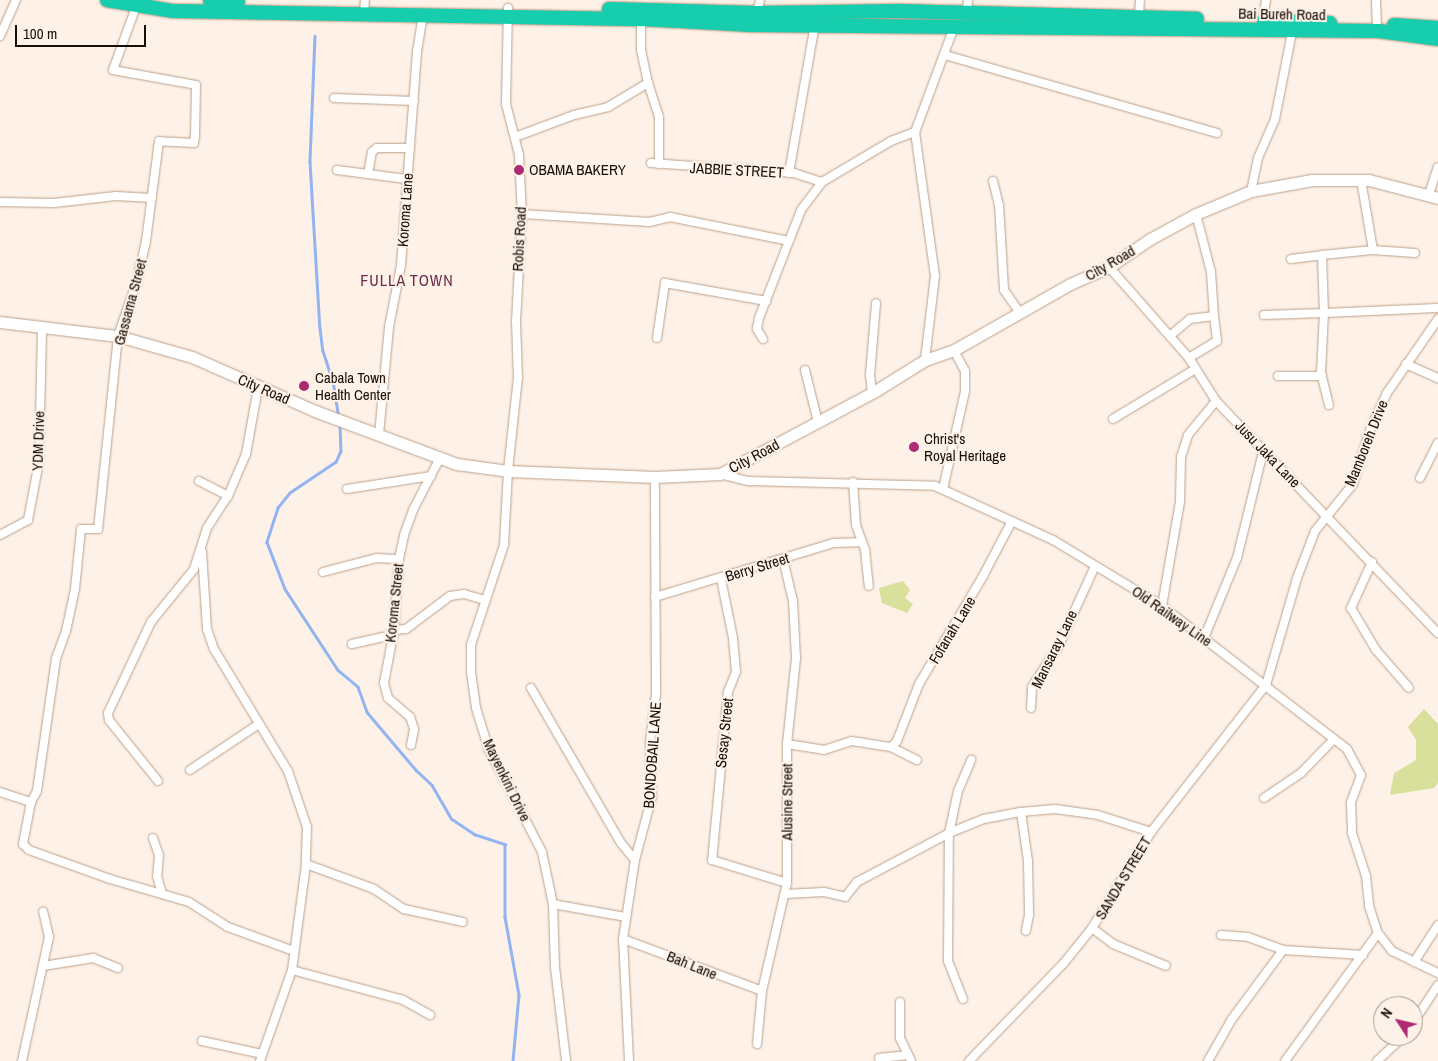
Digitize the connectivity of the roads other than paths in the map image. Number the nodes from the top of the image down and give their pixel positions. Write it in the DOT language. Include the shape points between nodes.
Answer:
graph roads {
  1 [pos="16,0"];
  2 [pos="107,0"];
  3 [pos="210,0"];
  4 [pos="968,0"];
  5 [pos="1140,0"];
  6 [pos="1266,0"];
  7 [pos="1376,0"];
  8 [pos="623,5"];
  9 [pos="136,6"];
  10 [pos="759,6"];
  11 [pos="899,6"];
  12 [pos="365,7"];
  13 [pos="508,12"];
  14 [pos="642,14"];
  15 [pos="423,15"];
  16 [pos="966,15"];
  17 [pos="1139,17"];
  18 [pos="815,18"];
  19 [pos="1263,21"];
  20 [pos="1377,24"];
  21 [pos="954,27"];
  22 [pos="1438,28"];
  23 [pos="1292,32"];
  24 [pos="0,36"];
  25 [pos="1438,39"];
  26 [pos="945,55"];
  27 [pos="648,83"];
  28 [pos="334,98"];
  29 [pos="414,101"];
  30 [pos="915,132"];
  31 [pos="1217,133"];
  32 [pos="515,137"];
  33 [pos="410,148"];
  34 [pos="1438,167"];
  35 [pos="337,170"];
  36 [pos="789,173"];
  37 [pos="368,174"];
  38 [pos="406,179"];
  39 [pos="1360,180"];
  40 [pos="993,181"];
  41 [pos="822,182"];
  42 [pos="1251,191"];
  43 [pos="1434,196"];
  44 [pos="152,198"];
  45 [pos="0,202"];
  46 [pos="522,214"];
  47 [pos="1196,214"];
  48 [pos="790,241"];
  49 [pos="1372,250"];
  50 [pos="1415,253"];
  51 [pos="1322,255"];
  52 [pos="1291,259"];
  53 [pos="1109,266"];
  54 [pos="766,301"];
  55 [pos="876,303"];
  56 [pos="1438,308"];
  57 [pos="1020,313"];
  58 [pos="1324,313"];
  59 [pos="1264,315"];
  60 [pos="1214,316"];
  61 [pos="1438,319"];
  62 [pos="0,322"];
  63 [pos="42,328"];
  64 [pos="1171,335"];
  65 [pos="118,336"];
  66 [pos="658,338"];
  67 [pos="763,339"];
  68 [pos="971,347"];
  69 [pos="956,352"];
  70 [pos="1189,358"];
  71 [pos="925,360"];
  72 [pos="1406,364"];
  73 [pos="805,370"];
  74 [pos="1194,370"];
  75 [pos="1278,376"];
  76 [pos="1322,376"];
  77 [pos="1438,378"];
  78 [pos="258,388"];
  79 [pos="872,393"];
  80 [pos="1216,401"];
  81 [pos="1329,405"];
  82 [pos="1113,420"];
  83 [pos="818,422"];
  84 [pos="379,435"];
  85 [pos="1438,443"];
  86 [pos="1263,452"];
  87 [pos="440,458"];
  88 [pos="508,471"];
  89 [pos="720,474"];
  90 [pos="432,476"];
  91 [pos="655,477"];
  92 [pos="1420,478"];
  93 [pos="199,481"];
  94 [pos="852,482"];
  95 [pos="347,489"];
  96 [pos="943,489"];
  97 [pos="228,496"];
  98 [pos="1328,515"];
  99 [pos="1012,521"];
  100 [pos="0,535"];
  101 [pos="859,542"];
  102 [pos="202,552"];
  103 [pos="399,559"];
  104 [pos="784,559"];
  105 [pos="1372,562"];
  106 [pos="1096,566"];
  107 [pos="323,572"];
  108 [pos="721,579"];
  109 [pos="869,586"];
  110 [pos="655,597"];
  111 [pos="485,600"];
  112 [pos="1162,606"];
  113 [pos="393,632"];
  114 [pos="1438,633"];
  115 [pos="1204,638"];
  116 [pos="352,644"];
  117 [pos="1266,685"];
  118 [pos="531,688"];
  119 [pos="1409,688"];
  120 [pos="1031,708"];
  121 [pos="259,724"];
  122 [pos="1333,740"];
  123 [pos="787,744"];
  124 [pos="412,745"];
  125 [pos="891,747"];
  126 [pos="916,760"];
  127 [pos="971,760"];
  128 [pos="190,770"];
  129 [pos="158,781"];
  130 [pos="0,792"];
  131 [pos="1264,798"];
  132 [pos="31,802"];
  133 [pos="1021,812"];
  134 [pos="1151,832"];
  135 [pos="949,833"];
  136 [pos="153,838"];
  137 [pos="635,860"];
  138 [pos="306,864"];
  139 [pos="788,883"];
  140 [pos="162,893"];
  141 [pos="786,894"];
  142 [pos="553,904"];
  143 [pos="43,912"];
  144 [pos="625,917"];
  145 [pos="463,922"];
  146 [pos="1438,925"];
  147 [pos="1092,928"];
  148 [pos="1026,931"];
  149 [pos="1378,933"];
  150 [pos="1221,935"];
  151 [pos="623,938"];
  152 [pos="1283,950"];
  153 [pos="294,951"];
  154 [pos="1363,955"];
  155 [pos="1414,962"];
  156 [pos="44,966"];
  157 [pos="1166,966"];
  158 [pos="118,968"];
  159 [pos="292,970"];
  160 [pos="1438,973"];
  161 [pos="1438,984"];
  162 [pos="762,991"];
  163 [pos="963,999"];
  164 [pos="900,1002"];
  165 [pos="1423,1007"];
  166 [pos="430,1015"];
  167 [pos="202,1041"];
  168 [pos="758,1044"];
  169 [pos="1393,1046"];
  170 [pos="261,1057"];
  171 [pos="879,1058"];
  172 [pos="908,1058"];
  173 [pos="564,1059"];
  174 [pos="22,1061"];
  175 [pos="629,1061"];
  176 [pos="969,1061"];
  177 [pos="1208,1061"];
  178 [pos="1285,1061"];
  179 [pos="1377,1061"];
  1 -- 24 [label="street"];
  2 -- 9 [label="highway, Bai Bureh Road"];
  3 -- 12 [label="highway, Bai Bureh Road"];
  4 -- 16 [label="street"];
  5 -- 17 [label="street"];
  6 -- 19 [label="street"];
  7 -- 20 [label="street"];
  8 -- 13 [label="highway, Bai Bureh Road"];
  8 -- 14 [label="highway, Bai Bureh Road"];
  9 -- 12 [label="highway, Bai Bureh Road" via="173,11"];
  9 -- 44 [label="street, Gassama Street" via="113,70 196,85 194,143 159,141"];
  10 -- 14 [label="highway, Bai Bureh Road"];
  10 -- 18 [label="highway, Bai Bureh Road"];
  11 -- 16 [label="highway, Bai Bureh Road"];
  11 -- 18 [label="highway, Bai Bureh Road"];
  12 -- 13 [label="highway, Bai Bureh Road"];
  12 -- 15 [label="highway, Bai Bureh Road"];
  13 -- 14 [label="highway, Bai Bureh Road"];
  13 -- 15 [label="highway, Bai Bureh Road"];
  13 -- 32 [label="street, Robis Road" via="506,104"];
  14 -- 18 [label="highway, Bai Bureh Road"];
  14 -- 27 [label="street" via="641,50"];
  15 -- 29 [label="street, Koroma Lane"];
  16 -- 17 [label="highway, Bai Bureh Road"];
  17 -- 19 [label="highway, Bai Bureh Road"];
  18 -- 21 [label="highway, Bai Bureh Road"];
  18 -- 36 [label="street"];
  19 -- 20 [label="highway, Bai Bureh Road"];
  20 -- 22 [label="highway, Bai Bureh Road"];
  21 -- 23 [label="highway, Bai Bureh Road"];
  21 -- 26 [label="street"];
  23 -- 25 [label="highway, Bai Bureh Road" via="1379,31"];
  23 -- 42 [label="street" via="1275,119 1258,158"];
  26 -- 30 [label="street"];
  26 -- 31 [label="street"];
  27 -- 32 [label="street" via="608,107"];
  27 -- 36 [label="street, JABBIE STREET" via="659,117 655,164"];
  28 -- 29 [label="street"];
  29 -- 33 [label="street, Koroma Lane"];
  30 -- 41 [label="street" via="891,142"];
  30 -- 71 [label="street" via="935,276"];
  32 -- 46 [label="street, Robis Road"];
  33 -- 37 [label="street" via="377,148 372,152"];
  33 -- 38 [label="street, Koroma Lane"];
  34 -- 43 [label="street"];
  35 -- 37 [label="street"];
  36 -- 41 [label="street, JABBIE STREET"];
  37 -- 38 [label="street"];
  38 -- 84 [label="street, Koroma Lane" via="401,265 389,327"];
  39 -- 42 [label="main road, City Road" via="1312,180"];
  39 -- 43 [label="main road, City Road"];
  39 -- 49 [label="street"];
  40 -- 57 [label="street" via="999,205 1004,290"];
  41 -- 48 [label="street" via="801,210"];
  42 -- 47 [label="main road, City Road"];
  44 -- 45 [label="street" via="116,196 54,203"];
  44 -- 65 [label="street, Gassama Street" via="137,281"];
  46 -- 48 [label="street" via="649,222 670,217"];
  46 -- 88 [label="street, Robis Road" via="517,292 518,377"];
  47 -- 53 [label="main road, City Road" via="1150,238"];
  47 -- 60 [label="street" via="1211,272"];
  48 -- 54 [label="street"];
  49 -- 50 [label="street" via="1388,248"];
  49 -- 51 [label="street"];
  51 -- 52 [label="street"];
  51 -- 58 [label="street"];
  53 -- 57 [label="main road, City Road"];
  53 -- 64 [label="street, Jusu Jaka Lane"];
  54 -- 66 [label="street" via="666,283"];
  54 -- 67 [label="street" via="758,329"];
  55 -- 79 [label="street" via="870,375"];
  56 -- 58 [label="street"];
  57 -- 69 [label="main road, City Road"];
  58 -- 59 [label="street"];
  58 -- 76 [label="street"];
  60 -- 64 [label="street" via="1190,320"];
  60 -- 70 [label="street" via="1217,342"];
  61 -- 72 [label="street, Mamboreh Drive"];
  62 -- 63 [label="main road, City Road"];
  63 -- 65 [label="main road, City Road"];
  63 -- 100 [label="street, YDM Drive" via="39,462 28,520"];
  64 -- 70 [label="street, Jusu Jaka Lane"];
  65 -- 78 [label="main road, City Road" via="192,357"];
  65 -- 132 [label="street, Gassama Street" via="98,529 81,529 75,589 56,659 37,791"];
  68 -- 69 [label="street"];
  69 -- 71 [label="main road, City Road"];
  69 -- 96 [label="street" via="965,371 965,391"];
  70 -- 74 [label="street, Jusu Jaka Lane"];
  71 -- 79 [label="main road, City Road"];
  72 -- 77 [label="street"];
  72 -- 98 [label="street, Mamboreh Drive" via="1387,393 1370,430 1353,484"];
  73 -- 83 [label="street"];
  74 -- 80 [label="street, Jusu Jaka Lane"];
  74 -- 82 [label="street"];
  75 -- 76 [label="street"];
  76 -- 81 [label="street"];
  78 -- 84 [label="main road, City Road"];
  78 -- 97 [label="street" via="246,454"];
  79 -- 83 [label="main road, City Road"];
  80 -- 86 [label="street, Jusu Jaka Lane"];
  80 -- 112 [label="street" via="1188,434 1181,457 1180,502"];
  83 -- 89 [label="main road, City Road"];
  84 -- 87 [label="main road, City Road"];
  85 -- 92 [label="street"];
  86 -- 98 [label="street, Jusu Jaka Lane"];
  86 -- 115 [label="street" via="1237,558"];
  87 -- 88 [label="main road, City Road" via="457,464"];
  87 -- 90 [label="street, Koroma Street"];
  88 -- 91 [label="main road, City Road"];
  88 -- 111 [label="street, Mayenkini Drive" via="504,545"];
  89 -- 91 [label="main road, City Road"];
  89 -- 94 [label="street, Old Railway Line" via="749,481"];
  90 -- 95 [label="street"];
  90 -- 103 [label="street, Koroma Street" via="413,510"];
  91 -- 110 [label="street, BONDOBAIL LANE"];
  93 -- 97 [label="street"];
  94 -- 96 [label="street, Old Railway Line"];
  94 -- 101 [label="street"];
  96 -- 99 [label="street, Old Railway Line"];
  97 -- 102 [label="street" via="208,528"];
  98 -- 105 [label="street, Jusu Jaka Lane"];
  98 -- 117 [label="street, Mamboreh Drive" via="1315,531 1297,578"];
  99 -- 106 [label="street, Old Railway Line" via="1053,540"];
  99 -- 125 [label="street, Fofanah Lane" via="984,576 919,684 897,741"];
  101 -- 104 [label="street, Berry Street" via="834,543"];
  101 -- 109 [label="street" via="865,550"];
  102 -- 121 [label="street" via="207,629 214,649"];
  102 -- 129 [label="street" via="194,569 151,622 108,713 109,720"];
  103 -- 107 [label="street" via="377,558"];
  103 -- 113 [label="street, Koroma Street"];
  104 -- 108 [label="street, Berry Street"];
  104 -- 123 [label="street, Alusine Street" via="793,601 796,658"];
  105 -- 114 [label="street, Jusu Jaka Lane"];
  105 -- 119 [label="street" via="1351,608 1376,650"];
  106 -- 112 [label="street, Old Railway Line"];
  106 -- 120 [label="street, Mansaray Lane" via="1058,647 1032,687"];
  108 -- 110 [label="street, Berry Street"];
  108 -- 139 [label="street, Sesay Street" via="736,672 728,692 712,860"];
  110 -- 137 [label="street, BONDOBAIL LANE" via="656,694 650,742 652,796"];
  111 -- 113 [label="street" via="464,594 450,596 406,629"];
  111 -- 142 [label="street, Mayenkini Drive" via="470,645 476,708 489,750 542,852"];
  112 -- 115 [label="street, Old Railway Line"];
  113 -- 116 [label="street"];
  113 -- 124 [label="street, Koroma Street" via="385,693 410,716 414,729"];
  115 -- 117 [label="street, Old Railway Line"];
  117 -- 122 [label="street, Old Railway Line"];
  117 -- 134 [label="street, SANDA STREET"];
  118 -- 137 [label="street" via="621,843"];
  121 -- 128 [label="street"];
  121 -- 138 [label="street" via="288,771 298,798 307,827"];
  122 -- 131 [label="street" via="1301,773"];
  122 -- 149 [label="street, Old Railway Line" via="1347,749 1361,775 1351,803 1352,834 1366,876 1369,906"];
  123 -- 125 [label="street" via="824,750 852,741"];
  123 -- 139 [label="street, Alusine Street"];
  125 -- 126 [label="street"];
  127 -- 135 [label="street" via="958,791"];
  130 -- 132 [label="street"];
  132 -- 140 [label="street" via="23,844 29,850 110,879"];
  133 -- 134 [label="street" via="1054,809 1098,814"];
  133 -- 135 [label="street" via="984,820"];
  133 -- 148 [label="street" via="1028,861 1029,916"];
  134 -- 147 [label="street, SANDA STREET"];
  135 -- 141 [label="street" via="857,882 845,897 824,892"];
  135 -- 163 [label="street" via="948,962"];
  136 -- 140 [label="street"];
  137 -- 144 [label="street, BONDOBAIL LANE"];
  138 -- 145 [label="street" via="374,889 404,909"];
  138 -- 153 [label="street"];
  139 -- 141 [label="street, Alusine Street"];
  140 -- 153 [label="street" via="189,902 228,927"];
  141 -- 162 [label="street, Alusine Street"];
  142 -- 144 [label="street"];
  142 -- 173 [label="street, Mayenkini Drive"];
  143 -- 156 [label="street" via="49,937"];
  144 -- 151 [label="street, BONDOBAIL LANE"];
  146 -- 155 [label="street"];
  147 -- 157 [label="street" via="1113,944"];
  147 -- 176 [label="street, SANDA STREET" via="1063,964"];
  149 -- 154 [label="street"];
  149 -- 155 [label="street, Old Railway Line" via="1392,951"];
  150 -- 152 [label="street" via="1248,937"];
  151 -- 162 [label="street, Bah Lane"];
  151 -- 175 [label="street, BONDOBAIL LANE"];
  152 -- 154 [label="street"];
  152 -- 177 [label="street" via="1232,1020"];
  153 -- 159 [label="street"];
  154 -- 178 [label="street"];
  155 -- 160 [label="street, Old Railway Line"];
  156 -- 158 [label="street" via="93,958"];
  156 -- 174 [label="street"];
  159 -- 166 [label="street" via="403,1000"];
  159 -- 170 [label="street"];
  161 -- 165 [label="street"];
  162 -- 168 [label="street, Alusine Street"];
  164 -- 172 [label="street" via="900,1038"];
  167 -- 170 [label="street"];
  169 -- 179 [label="street"];
  171 -- 172 [label="street"];
}
